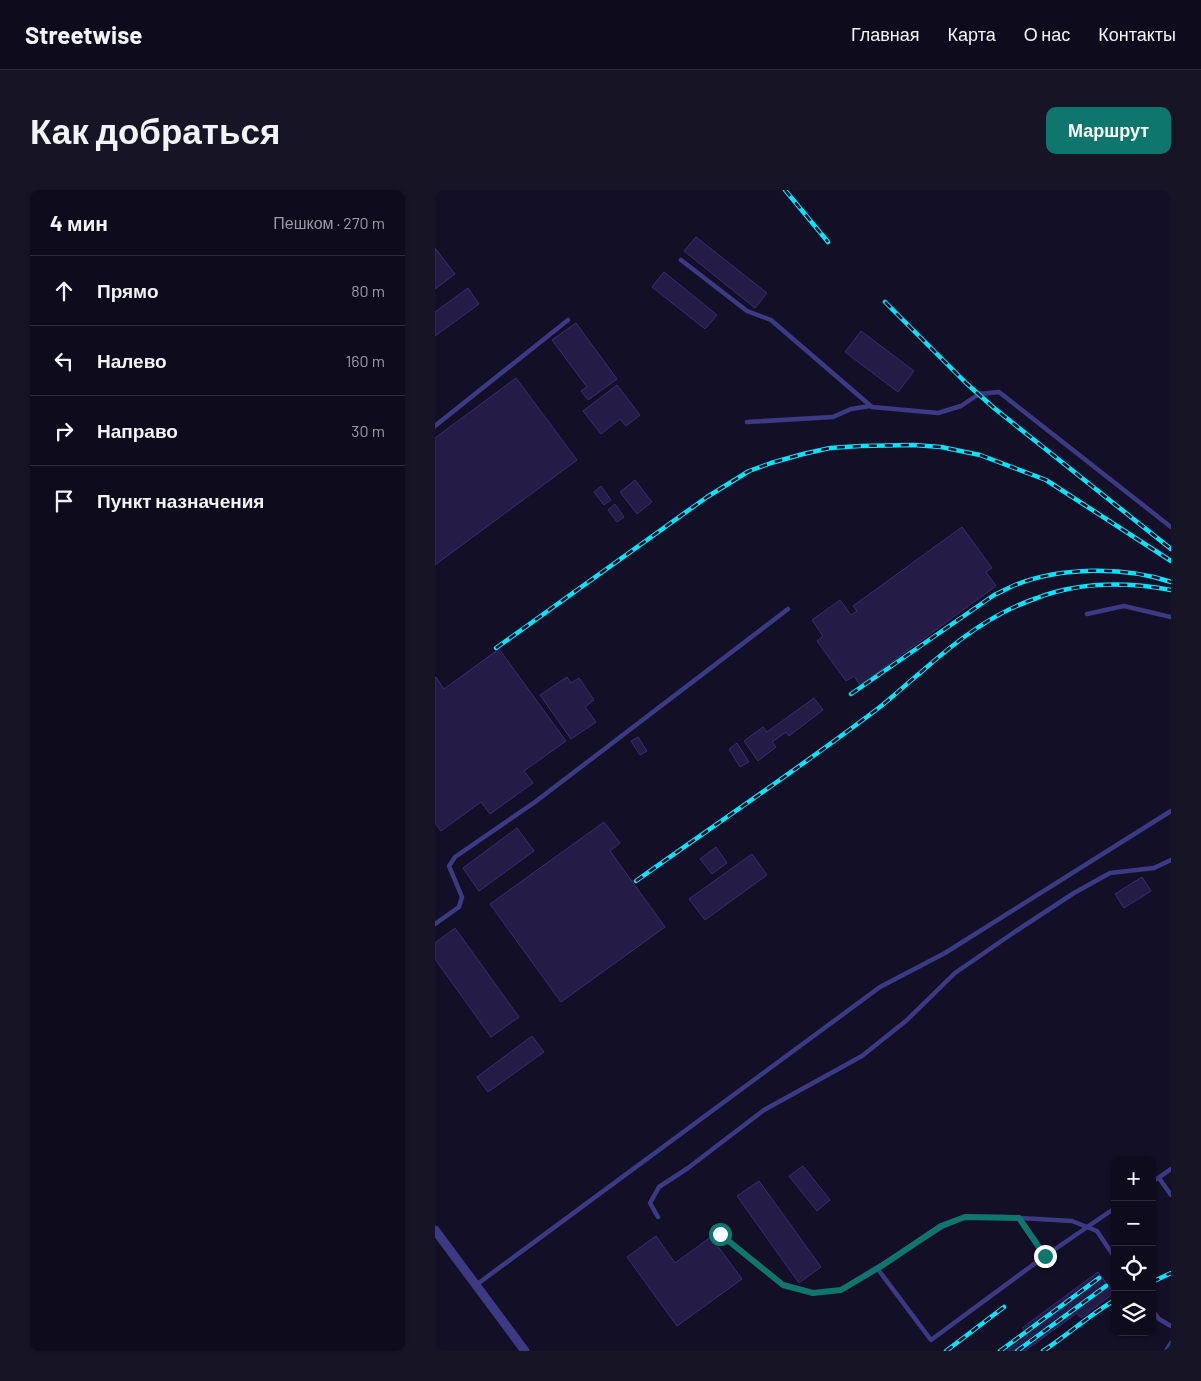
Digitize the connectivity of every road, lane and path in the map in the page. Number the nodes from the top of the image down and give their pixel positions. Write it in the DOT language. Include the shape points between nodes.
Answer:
graph roads {
  1 [pos="681,260"];
  2 [pos="568,320"];
  3 [pos="870,406"];
  4 [pos="747,422"];
  5 [pos="435,426"];
  6 [pos="1171,527"];
  7 [pos="788,609"];
  8 [pos="1087,614"];
  9 [pos="1171,617"];
  10 [pos="1171,811"];
  11 [pos="1171,860"];
  12 [pos="435,924"];
  13 [pos="1171,1169"];
  14 [pos="1159,1178"];
  15 [pos="1156,1180"];
  16 [pos="1171,1195"];
  17 [pos="1111,1211"];
  18 [pos="658,1217"];
  19 [pos="1019,1218"];
  20 [pos="1087,1228"];
  21 [pos="435,1230"];
  22 [pos="720,1234"];
  23 [pos="1111,1252"];
  24 [pos="1045,1256"];
  25 [pos="877,1268"];
  26 [pos="476,1285"];
  27 [pos="1156,1315"];
  28 [pos="1171,1326"];
  29 [pos="1171,1343"];
  30 [pos="525,1351"];
  31 [pos="1166,1351"];
  1 -- 3 [label="lane" via="747,311 771,320"];
  2 -- 5 [label="lane"];
  3 -- 4 [label="lane" via="851,409 833,418"];
  3 -- 6 [label="lane" via="937,413 961,406 979,394 999,392"];
  7 -- 12 [label="lane" via="535,802 455,857 449,866 462,898 459,907"];
  8 -- 9 [label="lane" via="1124,606"];
  10 -- 26 [label="lane" via="945,953 880,987"];
  11 -- 18 [label="lane" via="1154,868 1111,873 1074,893 955,972 907,1020 862,1056 764,1110 659,1187 650,1203"];
  13 -- 14 [label="lane"];
  14 -- 15 [label="lane"];
  14 -- 16 [label="lane"];
  17 -- 20 [label="lane"];
  19 -- 20 [label="lane" via="1072,1221"];
  19 -- 24 [label="lane"];
  19 -- 25 [label="lane" via="965,1217 941,1226"];
  20 -- 23 [label="lane" via="1097,1231"];
  20 -- 24 [label="lane"];
  21 -- 26 [label="street"];
  22 -- 25 [label="lane" via="783,1285 813,1293 841,1290"];
  24 -- 25 [label="lane" via="931,1340"];
  26 -- 30 [label="street"];
  27 -- 28 [label="lane"];
  29 -- 31 [label="lane"];
}
